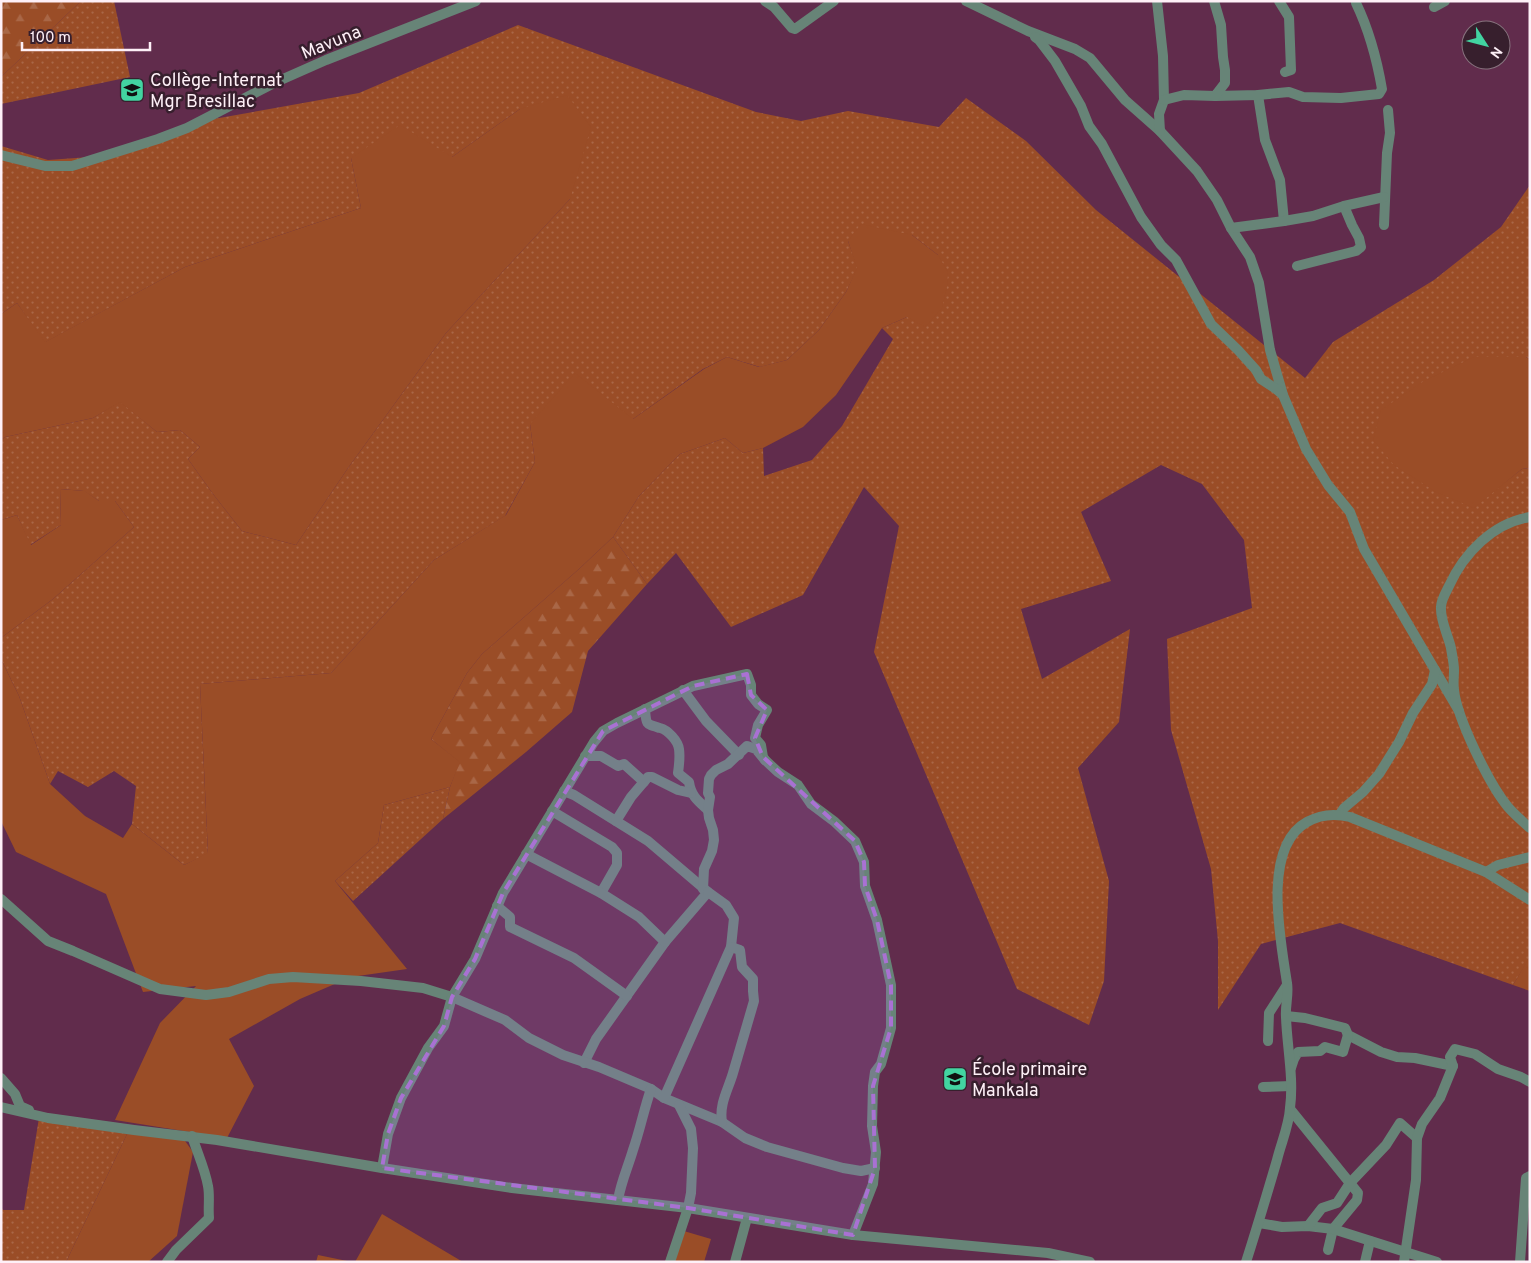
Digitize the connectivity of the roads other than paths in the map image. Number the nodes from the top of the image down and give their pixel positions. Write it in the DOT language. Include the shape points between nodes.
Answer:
graph roads {
  1 [pos="476,1"];
  2 [pos="765,1"];
  3 [pos="834,1"];
  4 [pos="966,1"];
  5 [pos="1157,1"];
  6 [pos="1214,1"];
  7 [pos="1279,1"];
  8 [pos="1445,1"];
  9 [pos="1356,3"];
  10 [pos="1434,7"];
  11 [pos="1028,31"];
  12 [pos="1285,72"];
  13 [pos="1258,95"];
  14 [pos="1215,96"];
  15 [pos="1164,100"];
  16 [pos="1388,110"];
  17 [pos="1160,131"];
  18 [pos="1,155"];
  19 [pos="1384,197"];
  20 [pos="1344,206"];
  21 [pos="1284,221"];
  22 [pos="1384,225"];
  23 [pos="1231,228"];
  24 [pos="1296,266"];
  25 [pos="1283,395"];
  26 [pos="1530,517"];
  27 [pos="1435,670"];
  28 [pos="683,690"];
  29 [pos="645,709"];
  30 [pos="1459,711"];
  31 [pos="739,755"];
  32 [pos="585,756"];
  33 [pos="765,760"];
  34 [pos="644,782"];
  35 [pos="564,791"];
  36 [pos="691,793"];
  37 [pos="708,810"];
  38 [pos="552,811"];
  39 [pos="1340,814"];
  40 [pos="616,821"];
  41 [pos="1530,828"];
  42 [pos="526,854"];
  43 [pos="1530,857"];
  44 [pos="1486,872"];
  45 [pos="705,891"];
  46 [pos="601,893"];
  47 [pos="1,899"];
  48 [pos="1530,900"];
  49 [pos="497,906"];
  50 [pos="665,942"];
  51 [pos="730,947"];
  52 [pos="1287,985"];
  53 [pos="627,996"];
  54 [pos="452,997"];
  55 [pos="1286,1016"];
  56 [pos="1348,1035"];
  57 [pos="1268,1041"];
  58 [pos="584,1063"];
  59 [pos="1453,1066"];
  60 [pos="1290,1072"];
  61 [pos="1,1078"];
  62 [pos="1530,1082"];
  63 [pos="1264,1086"];
  64 [pos="1291,1086"];
  65 [pos="651,1089"];
  66 [pos="664,1098"];
  67 [pos="680,1105"];
  68 [pos="1,1107"];
  69 [pos="1290,1109"];
  70 [pos="48,1118"];
  71 [pos="722,1122"];
  72 [pos="192,1136"];
  73 [pos="1416,1138"];
  74 [pos="382,1168"];
  75 [pos="875,1168"];
  76 [pos="1530,1176"];
  77 [pos="1350,1183"];
  78 [pos="618,1200"];
  79 [pos="688,1208"];
  80 [pos="747,1218"];
  81 [pos="1259,1223"];
  82 [pos="1308,1226"];
  83 [pos="1333,1229"];
  84 [pos="853,1235"];
  85 [pos="1370,1241"];
  86 [pos="1328,1250"];
  87 [pos="1405,1256"];
  88 [pos="1519,1261"];
  89 [pos="167,1262"];
  90 [pos="670,1262"];
  91 [pos="735,1262"];
  92 [pos="1090,1262"];
  93 [pos="1246,1262"];
  94 [pos="1365,1262"];
  95 [pos="1437,1262"];
  1 -- 18 [label="street, Mavuna" via="326,60 158,139 72,166 45,166"];
  2 -- 3 [label="street" via="795,29"];
  4 -- 11 [label="street"];
  5 -- 15 [label="street"];
  6 -- 14 [label="street" via="1221,26 1225,70 1225,83"];
  7 -- 12 [label="street" via="1289,17 1291,70"];
  8 -- 10 [label="street"];
  9 -- 13 [label="street" via="1374,52 1382,89 1379,94 1341,98 1303,97 1289,92"];
  11 -- 17 [label="street" via="1090,58 1126,100"];
  11 -- 25 [label="street" via="1040,40 1055,61 1141,216 1161,246 1176,260 1211,324 1261,379"];
  13 -- 14 [label="street"];
  13 -- 21 [label="street" via="1265,140 1280,180"];
  14 -- 15 [label="street"];
  15 -- 17 [label="street" via="1158,114"];
  16 -- 19 [label="street" via="1390,133"];
  17 -- 23 [label="street" via="1197,172 1217,200"];
  19 -- 20 [label="street"];
  19 -- 22 [label="street"];
  20 -- 21 [label="street"];
  20 -- 24 [label="street" via="1361,247"];
  21 -- 23 [label="street"];
  23 -- 25 [label="street" via="1250,257 1259,283 1270,350"];
  25 -- 27 [label="street" via="1306,449 1328,485 1350,512 1364,549"];
  26 -- 30 [label="street" via="1513,520 1478,544 1456,571 1445,595 1441,607 1452,653"];
  27 -- 30 [label="street"];
  27 -- 39 [label="street" via="1432,684 1379,774"];
  28 -- 29 [label="street"];
  28 -- 31 [label="street" via="706,721"];
  28 -- 33 [label="street" via="747,674 751,695 768,710 758,725 755,738 761,745"];
  29 -- 32 [label="street" via="603,731"];
  29 -- 36 [label="street" via="649,725 662,728 676,741 679,748 678,773 690,782"];
  30 -- 41 [label="street" via="1491,781 1507,806"];
  31 -- 33 [label="street" via="747,746 756,749"];
  31 -- 37 [label="street" via="711,775"];
  32 -- 34 [label="street" via="601,756 618,766 624,764"];
  32 -- 35 [label="street"];
  33 -- 75 [label="street" via="798,785 811,804 855,840 864,862 865,886 877,920 891,985 891,1028 873,1086"];
  34 -- 36 [label="street" via="652,777"];
  34 -- 40 [label="street"];
  35 -- 38 [label="street"];
  35 -- 40 [label="street"];
  36 -- 37 [label="street"];
  37 -- 45 [label="street" via="714,840 704,869"];
  38 -- 42 [label="street"];
  38 -- 46 [label="street" via="617,853 617,865"];
  39 -- 44 [label="street"];
  39 -- 52 [label="street" via="1318,816 1302,824 1282,854 1277,887"];
  40 -- 45 [label="street" via="648,842"];
  42 -- 46 [label="street"];
  42 -- 49 [label="street"];
  43 -- 44 [label="street" via="1498,865"];
  44 -- 48 [label="street"];
  45 -- 50 [label="street"];
  45 -- 51 [label="street" via="726,905 734,918"];
  46 -- 50 [label="street" via="639,917"];
  47 -- 54 [label="street" via="48,941 160,989 206,995 229,992 269,979 293,977 423,988"];
  49 -- 53 [label="street" via="510,917 510,927 574,958"];
  49 -- 54 [label="street" via="485,940"];
  50 -- 53 [label="street"];
  51 -- 66 [label="street"];
  51 -- 71 [label="street" via="740,950 742,967 754,980 754,1001 722,1105"];
  52 -- 55 [label="street"];
  52 -- 57 [label="street" via="1269,1013"];
  53 -- 58 [label="street" via="596,1039"];
  54 -- 58 [label="street" via="506,1020 529,1038"];
  54 -- 74 [label="street" via="444,1026 401,1098 388,1134"];
  55 -- 56 [label="street" via="1344,1028"];
  55 -- 60 [label="street"];
  56 -- 59 [label="street" via="1389,1055"];
  56 -- 60 [label="street" via="1343,1052 1324,1047 1320,1051 1298,1052"];
  58 -- 65 [label="street" via="599,1066"];
  59 -- 62 [label="street" via="1450,1057 1455,1049 1475,1054 1498,1069"];
  59 -- 73 [label="street" via="1440,1098"];
  60 -- 64 [label="street"];
  61 -- 70 [label="street" via="15,1094 20,1106"];
  63 -- 64 [label="street"];
  64 -- 69 [label="street"];
  65 -- 66 [label="street"];
  65 -- 78 [label="street"];
  66 -- 67 [label="street"];
  67 -- 71 [label="street"];
  67 -- 79 [label="street" via="691,1129 694,1148"];
  68 -- 70 [label="street"];
  69 -- 77 [label="street"];
  69 -- 81 [label="street"];
  70 -- 72 [label="street"];
  71 -- 75 [label="street" via="745,1138 767,1147 843,1168 861,1171"];
  72 -- 74 [label="street"];
  72 -- 89 [label="street" via="208,1184 208,1218"];
  73 -- 77 [label="street" via="1400,1123 1386,1145"];
  73 -- 87 [label="street" via="1416,1180"];
  74 -- 78 [label="street"];
  75 -- 84 [label="street" via="873,1184"];
  76 -- 88 [label="street" via="1526,1178"];
  77 -- 82 [label="street" via="1337,1204 1322,1208"];
  77 -- 83 [label="street" via="1358,1193 1357,1200"];
  78 -- 79 [label="street"];
  79 -- 80 [label="street"];
  79 -- 90 [label="street"];
  80 -- 84 [label="street"];
  80 -- 91 [label="street"];
  81 -- 82 [label="street" via="1282,1227"];
  81 -- 93 [label="street"];
  82 -- 83 [label="street"];
  83 -- 85 [label="street"];
  83 -- 86 [label="street"];
  84 -- 92 [label="street" via="1048,1253"];
  85 -- 87 [label="street"];
  85 -- 94 [label="street"];
  87 -- 95 [label="street"];
}
